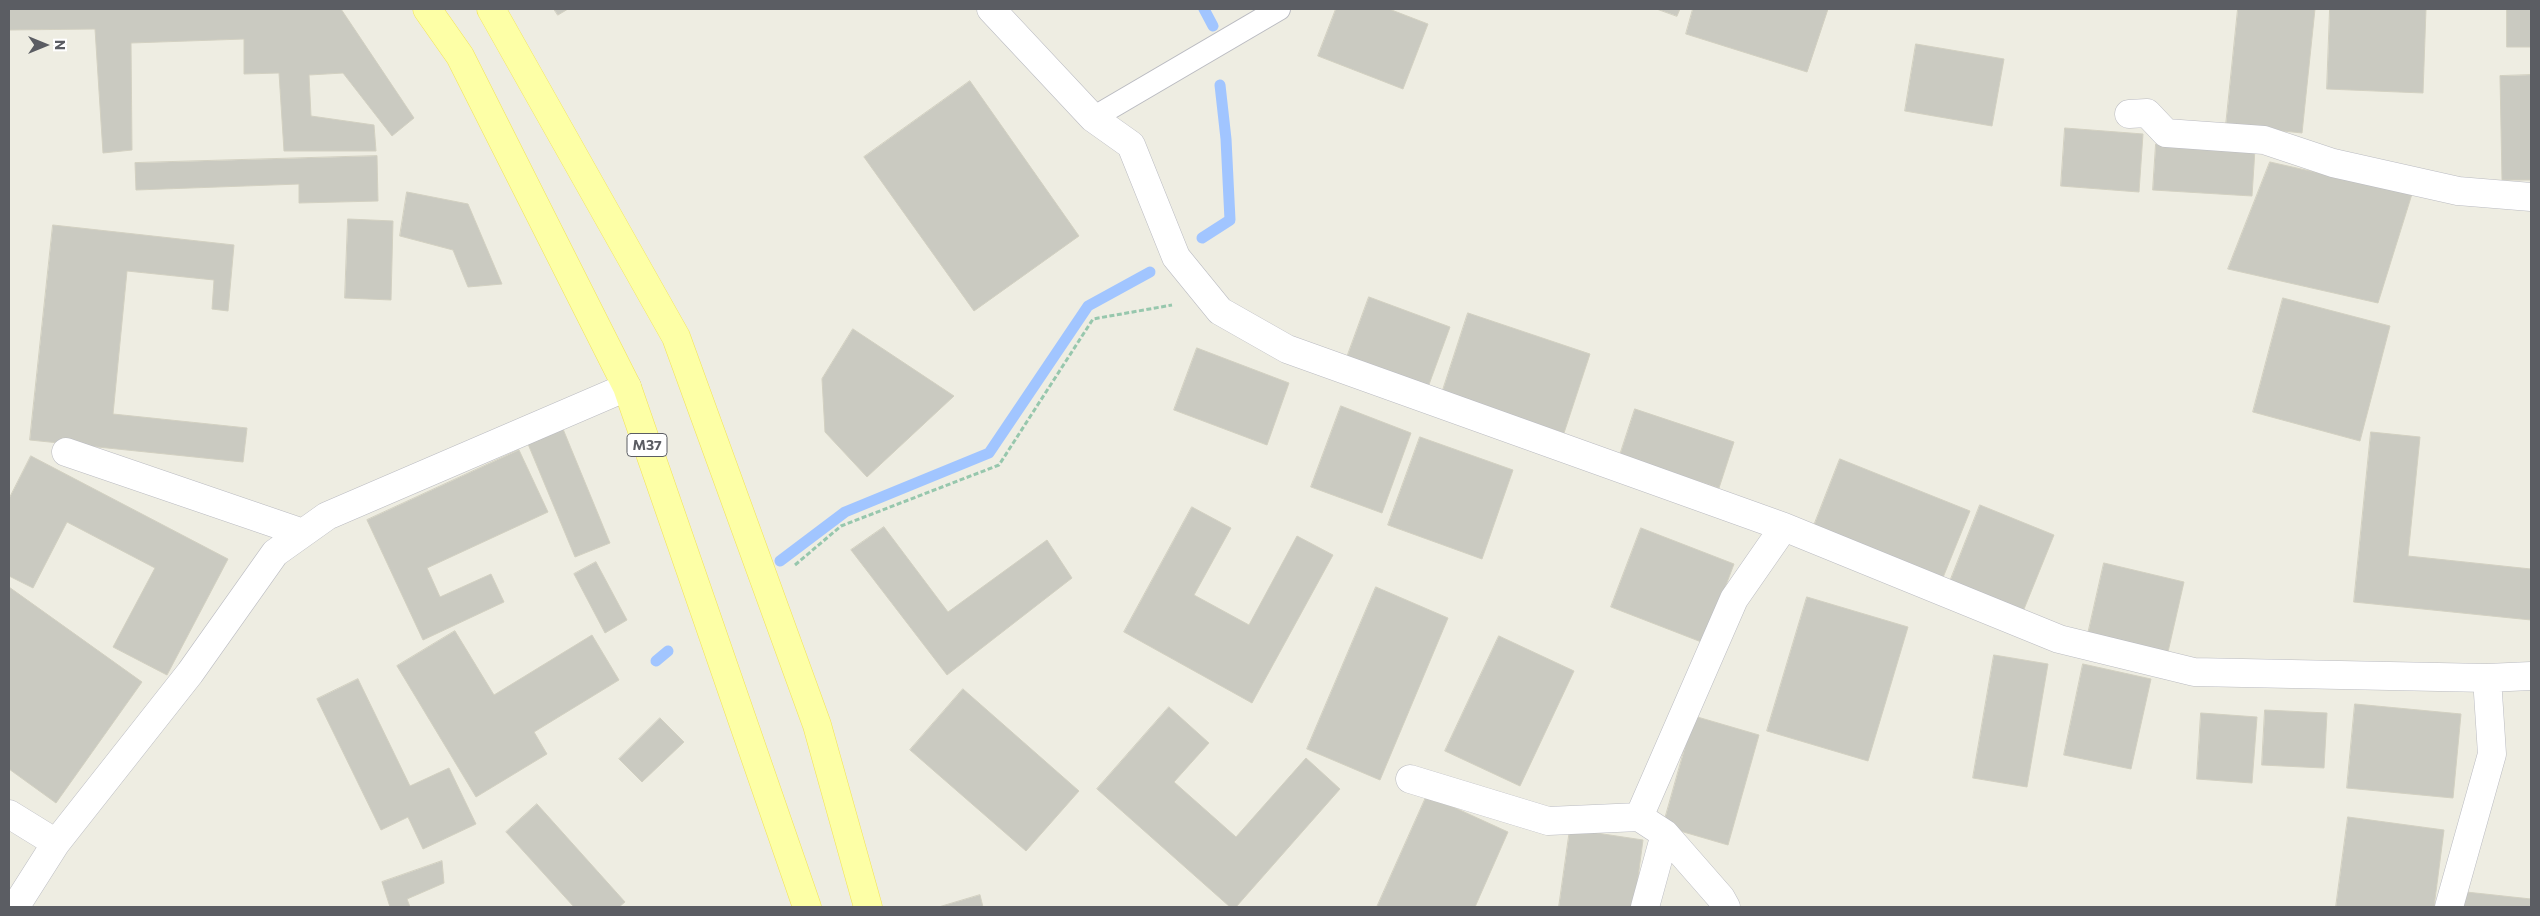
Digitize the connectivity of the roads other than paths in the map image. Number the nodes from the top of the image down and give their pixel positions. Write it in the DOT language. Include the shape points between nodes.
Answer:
graph roads {
  1 [pos="427,9"];
  2 [pos="491,9"];
  3 [pos="991,9"];
  4 [pos="1279,9"];
  5 [pos="2129,114"];
  6 [pos="1093,118"];
  7 [pos="2531,198"];
  8 [pos="627,388"];
  9 [pos="66,452"];
  10 [pos="1784,527"];
  11 [pos="303,533"];
  12 [pos="2531,676"];
  13 [pos="2488,678"];
  14 [pos="1410,779"];
  15 [pos="9,814"];
  16 [pos="1639,817"];
  17 [pos="1665,834"];
  18 [pos="56,843"];
  19 [pos="12,907"];
  20 [pos="807,907"];
  21 [pos="868,907"];
  22 [pos="1645,907"];
  23 [pos="1726,907"];
  24 [pos="2449,907"];
  1 -- 8 [label="main road, M37" via="460,56"];
  2 -- 21 [label="main road" via="676,337 817,725"];
  3 -- 6 [label="street"];
  4 -- 6 [label="lane"];
  5 -- 7 [label="street" via="2147,114 2166,133 2264,140 2333,163 2458,191"];
  6 -- 10 [label="street" via="1131,145 1176,257 1220,311 1287,349"];
  8 -- 11 [label="street" via="327,516"];
  8 -- 20 [label="main road, M37"];
  9 -- 11 [label="street"];
  10 -- 13 [label="street" via="2059,638 2194,672"];
  10 -- 16 [label="street" via="1734,599"];
  11 -- 18 [label="street" via="275,553 190,673"];
  12 -- 13 [label="street"];
  13 -- 24 [label="street" via="2492,754"];
  14 -- 16 [label="street" via="1548,821"];
  15 -- 18 [label="street"];
  16 -- 17 [label="street"];
  17 -- 22 [label="street"];
  17 -- 23 [label="street"];
  18 -- 19 [label="street"];
}
